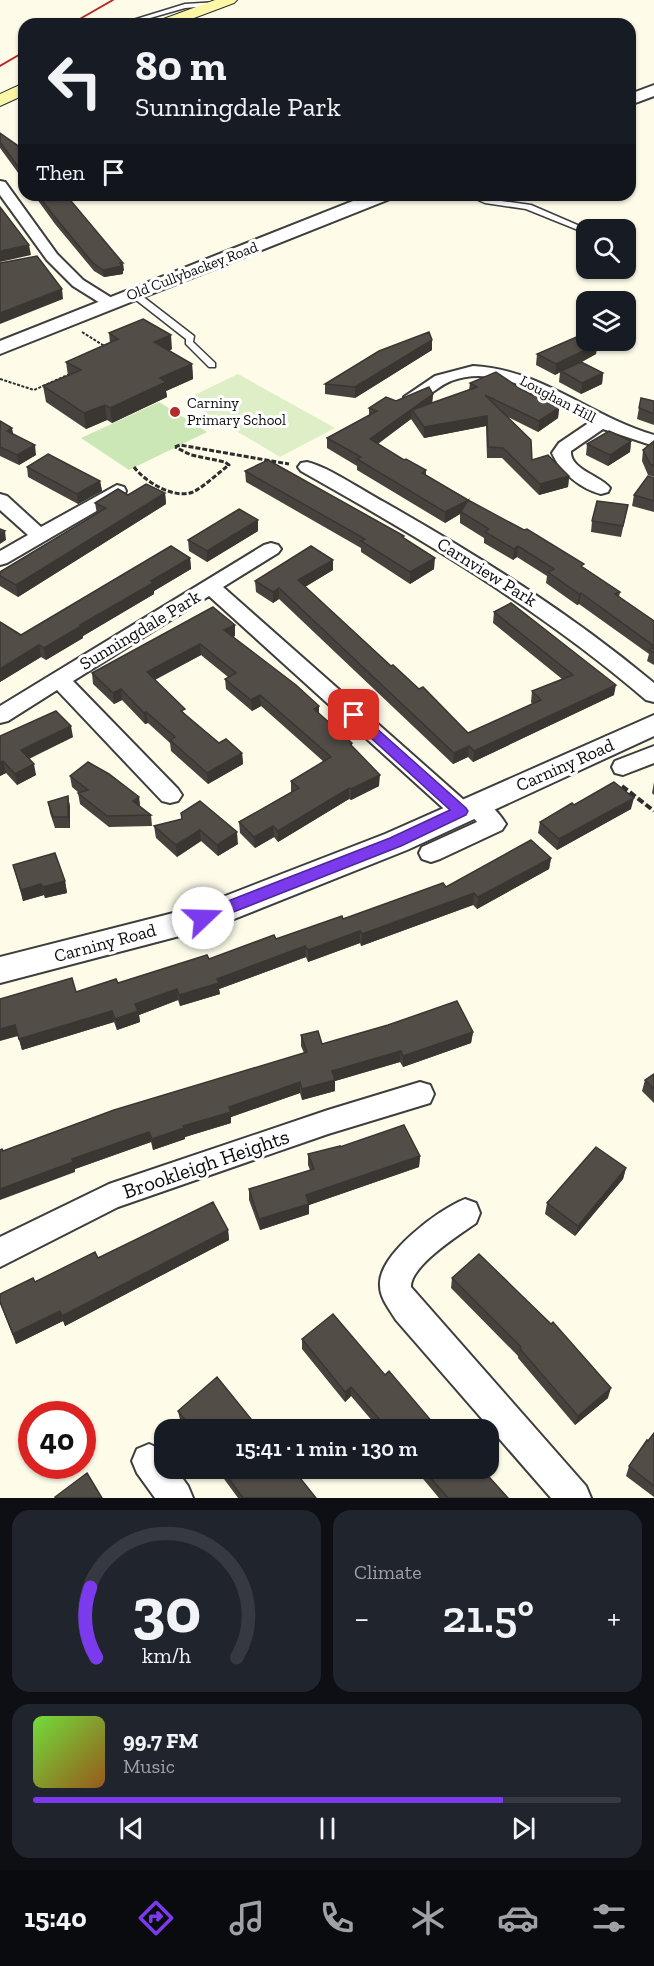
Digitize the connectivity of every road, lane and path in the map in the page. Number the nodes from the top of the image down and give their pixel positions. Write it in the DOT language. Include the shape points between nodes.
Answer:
graph roads {
  1 [pos="223,2"];
  2 [pos="144,18"];
  3 [pos="180,18"];
  4 [pos="654,90"];
  5 [pos="18,91"];
  6 [pos="636,98"];
  7 [pos="0,101"];
  8 [pos="0,185"];
  9 [pos="369,201"];
  10 [pos="485,201"];
  11 [pos="16,208"];
  12 [pos="0,211"];
  13 [pos="576,226"];
  14 [pos="52,257"];
  15 [pos="31,261"];
  16 [pos="134,294"];
  17 [pos="110,303"];
  18 [pos="65,322"];
  19 [pos="0,348"];
  20 [pos="108,349"];
  21 [pos="212,365"];
  22 [pos="74,373"];
  23 [pos="0,379"];
  24 [pos="412,398"];
  25 [pos="602,422"];
  26 [pos="654,441"];
  27 [pos="134,467"];
  28 [pos="307,467"];
  29 [pos="601,488"];
  30 [pos="117,491"];
  31 [pos="0,500"];
  32 [pos="40,536"];
  33 [pos="271,549"];
  34 [pos="0,559"];
  35 [pos="211,587"];
  36 [pos="58,679"];
  37 [pos="654,695"];
  38 [pos="0,716"];
  39 [pos="654,725"];
  40 [pos="654,754"];
  41 [pos="623,767"];
  42 [pos="170,795"];
  43 [pos="468,808"];
  44 [pos="431,853"];
  45 [pos="0,970"];
  46 [pos="420,1094"];
  47 [pos="465,1213"];
  48 [pos="0,1253"];
  49 [pos="149,1461"];
  50 [pos="176,1498"];
  51 [pos="574,1498"];
  1 -- 2 [label="lane" via="185,6"];
  1 -- 3 [label="main road"];
  4 -- 6 [label="street"];
  5 -- 7 [label="main road"];
  8 -- 11 [label="street"];
  9 -- 16 [label="street, Old Cullybackey Road"];
  10 -- 13 [label="lane" via="528,207"];
  11 -- 12 [label="street"];
  11 -- 14 [label="street"];
  14 -- 15 [label="street"];
  14 -- 17 [label="street" via="78,284"];
  16 -- 17 [label="street, Old Cullybackey Road"];
  16 -- 21 [label="lane" via="191,338 189,342"];
  17 -- 18 [label="street, Old Cullybackey Road"];
  18 -- 19 [label="street, Old Cullybackey Road"];
  18 -- 20 [label="path"];
  22 -- 23 [label="path" via="34,390"];
  24 -- 25 [label="street, Loughan Hill" via="449,376 499,373 529,381"];
  25 -- 26 [label="street, Loughan Hill"];
  25 -- 29 [label="street, Loughan Hill" via="561,453 564,460"];
  27 -- 28 [label="path" via="158,487 185,494 195,491 229,464 175,447 180,445"];
  28 -- 37 [label="street, Carnview Park" via="421,530 538,604"];
  30 -- 32 [label="street"];
  31 -- 32 [label="street"];
  32 -- 34 [label="street"];
  33 -- 35 [label="street"];
  35 -- 36 [label="street, Sunningdale Park"];
  35 -- 43 [label="street, Sunningdale Park"];
  36 -- 38 [label="street, Sunningdale Park"];
  36 -- 42 [label="street, Sunningdale Park"];
  39 -- 43 [label="street, Carniny Road"];
  40 -- 41 [label="street, Carniny Road"];
  43 -- 44 [label="street" via="494,824"];
  43 -- 45 [label="street, Carniny Road" via="396,842 203,918"];
  46 -- 48 [label="street, Brookleigh Heights" via="109,1197"];
  47 -- 51 [label="street" via="405,1262 395,1282 396,1291 407,1309"];
  49 -- 50 [label="street"];
}
